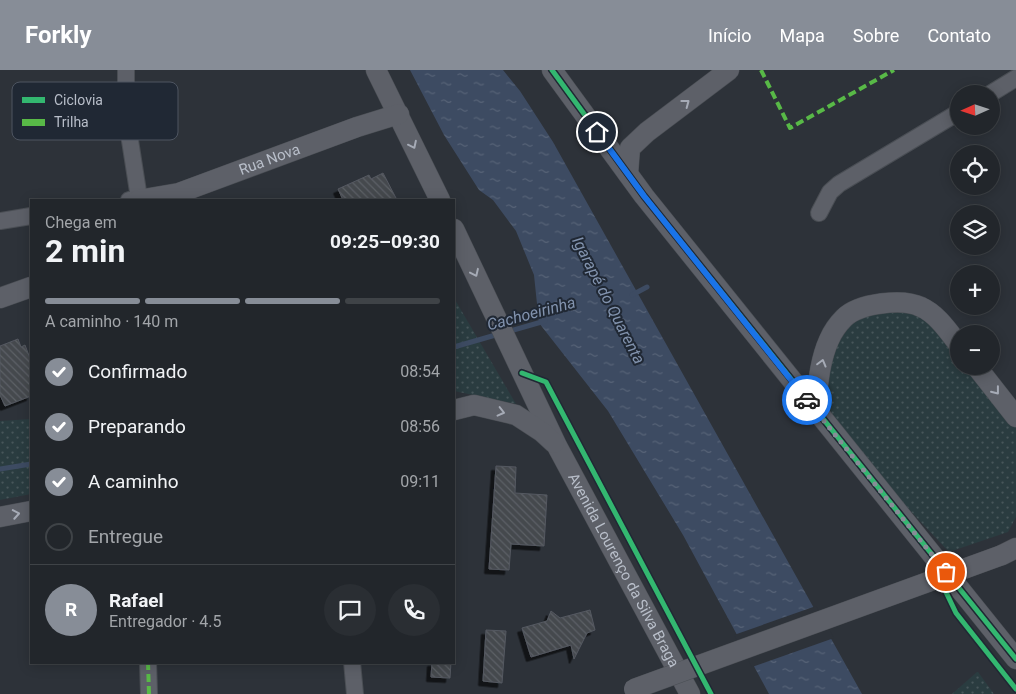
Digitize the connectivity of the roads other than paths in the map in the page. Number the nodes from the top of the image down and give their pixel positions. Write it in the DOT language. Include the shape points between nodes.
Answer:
graph roads {
  1 [pos="376,70"];
  2 [pos="552,70"];
  3 [pos="729,70"];
  4 [pos="1016,78"];
  5 [pos="1000,88"];
  6 [pos="399,114"];
  7 [pos="950,117"];
  8 [pos="129,140"];
  9 [pos="628,174"];
  10 [pos="135,199"];
  11 [pos="440,199"];
  12 [pos="819,214"];
  13 [pos="30,216"];
  14 [pos="0,221"];
  15 [pos="455,231"];
  16 [pos="30,287"];
  17 [pos="0,298"];
  18 [pos="950,334"];
  19 [pos="983,375"];
  20 [pos="455,410"];
  21 [pos="815,411"];
  22 [pos="1016,417"];
  23 [pos="557,446"];
  24 [pos="30,511"];
  25 [pos="0,517"];
  26 [pos="1009,552"];
  27 [pos="1015,656"];
  28 [pos="148,664"];
  29 [pos="352,664"];
  30 [pos="627,692"];
  31 [pos="149,694"];
  32 [pos="355,694"];
  33 [pos="690,694"];
  1 -- 6 [label="street"];
  2 -- 9 [label="street"];
  9 -- 3 [label="street, one-way" via="630,148"];
  4 -- 5 [label="street"];
  6 -- 10 [label="street, Rua Nova" via="180,193"];
  6 -- 11 [label="street, one-way"];
  7 -- 12 [label="street" via="839,184 830,192"];
  8 -- 10 [label="street, Rua Nova"];
  9 -- 21 [label="street"];
  13 -- 14 [label="street"];
  15 -- 23 [label="street, Avenida Lourenço da Silva Braga, one-way"];
  16 -- 17 [label="street"];
  21 -- 18 [label="street, one-way" via="820,367 829,339 844,317 863,307 897,302 921,306"];
  19 -- 22 [label="street, one-way"];
  20 -- 23 [label="street, one-way" via="474,405 516,416"];
  21 -- 27 [label="street"];
  23 -- 33 [label="street, Avenida Lourenço da Silva Braga"];
  25 -- 24 [label="street, one-way"];
  26 -- 30 [label="street, bridge"];
  28 -- 31 [label="street"];
  29 -- 32 [label="street"];
}
